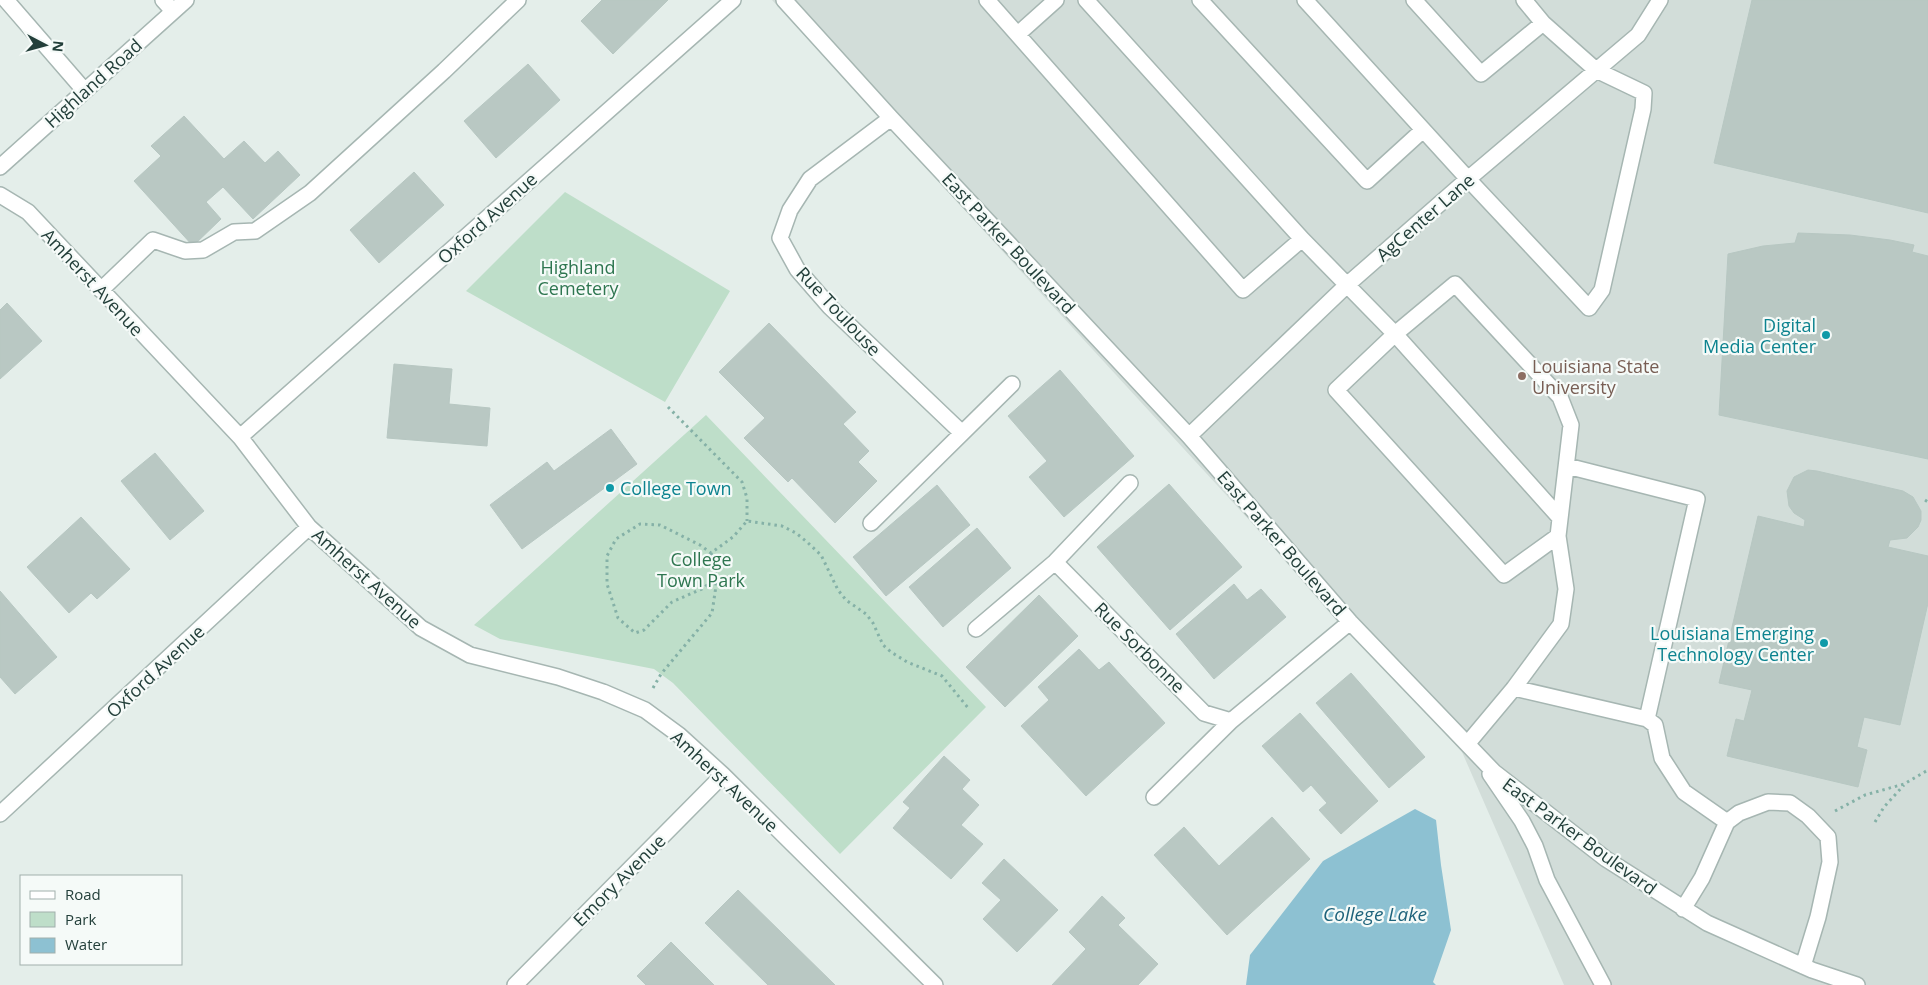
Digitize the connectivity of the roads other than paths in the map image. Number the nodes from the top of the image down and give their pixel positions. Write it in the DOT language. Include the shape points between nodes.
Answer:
graph roads {
  1 [pos="6,0"];
  2 [pos="186,0"];
  3 [pos="518,0"];
  4 [pos="734,0"];
  5 [pos="784,0"];
  6 [pos="988,0"];
  7 [pos="1056,0"];
  8 [pos="1086,0"];
  9 [pos="1200,0"];
  10 [pos="1306,0"];
  11 [pos="1414,0"];
  12 [pos="1524,0"];
  13 [pos="1660,0"];
  14 [pos="168,6"];
  15 [pos="1543,23"];
  16 [pos="1018,34"];
  17 [pos="1596,70"];
  18 [pos="84,90"];
  19 [pos="891,118"];
  20 [pos="1423,130"];
  21 [pos="0,167"];
  22 [pos="1468,180"];
  23 [pos="0,195"];
  24 [pos="1302,239"];
  25 [pos="1348,284"];
  26 [pos="101,290"];
  27 [pos="1395,334"];
  28 [pos="1012,384"];
  29 [pos="962,433"];
  30 [pos="240,436"];
  31 [pos="1189,436"];
  32 [pos="1567,466"];
  33 [pos="1130,483"];
  34 [pos="1560,518"];
  35 [pos="871,523"];
  36 [pos="309,527"];
  37 [pos="1558,536"];
  38 [pos="1055,562"];
  39 [pos="1350,622"];
  40 [pos="976,629"];
  41 [pos="1514,688"];
  42 [pos="1647,719"];
  43 [pos="1231,721"];
  44 [pos="1468,742"];
  45 [pos="723,775"];
  46 [pos="1154,797"];
  47 [pos="0,814"];
  48 [pos="1727,822"];
  49 [pos="1683,909"];
  50 [pos="1803,966"];
  51 [pos="515,985"];
  52 [pos="935,985"];
  53 [pos="1603,985"];
  54 [pos="1857,985"];
  1 -- 18 [label="street"];
  2 -- 14 [label="street, Highland Road"];
  3 -- 26 [label="street" via="310,193 255,231 234,232 204,250 185,251 154,240"];
  4 -- 30 [label="street, Oxford Avenue"];
  5 -- 19 [label="street, East Parker Boulevard"];
  6 -- 16 [label="street"];
  7 -- 16 [label="street"];
  8 -- 24 [label="street"];
  9 -- 20 [label="street" via="1367,181"];
  10 -- 20 [label="street"];
  11 -- 15 [label="street" via="1481,74"];
  12 -- 15 [label="street"];
  13 -- 17 [label="street, AgCenter Lane" via="1638,35"];
  14 -- 18 [label="street, Highland Road"];
  15 -- 17 [label="street"];
  16 -- 24 [label="street" via="1243,290"];
  17 -- 22 [label="street, AgCenter Lane"];
  17 -- 22 [label="street" via="1644,93 1602,290 1589,308"];
  18 -- 21 [label="street, Highland Road"];
  19 -- 29 [label="street, Rue Toulouse" via="810,179 790,210 780,238 797,269 830,307"];
  19 -- 31 [label="street, East Parker Boulevard"];
  20 -- 22 [label="street"];
  22 -- 25 [label="street, AgCenter Lane"];
  23 -- 26 [label="street, Amherst Avenue" via="28,212"];
  24 -- 25 [label="street"];
  25 -- 27 [label="street"];
  25 -- 31 [label="street, AgCenter Lane"];
  26 -- 30 [label="street, Amherst Avenue"];
  27 -- 32 [label="street" via="1454,284 1560,397 1571,425"];
  27 -- 34 [label="street"];
  27 -- 37 [label="street" via="1336,390 1504,575"];
  28 -- 29 [label="street"];
  29 -- 35 [label="street"];
  30 -- 36 [label="street, Amherst Avenue"];
  31 -- 39 [label="street, East Parker Boulevard"];
  32 -- 34 [label="street"];
  32 -- 42 [label="street" via="1697,499"];
  33 -- 38 [label="street"];
  34 -- 37 [label="street"];
  36 -- 45 [label="street, Amherst Avenue" via="421,628 470,655 558,677 645,710"];
  36 -- 47 [label="street, Oxford Avenue"];
  37 -- 41 [label="street" via="1566,589 1561,624"];
  38 -- 40 [label="street"];
  38 -- 43 [label="street, Rue Sorbonne" via="1204,713"];
  39 -- 43 [label="street"];
  39 -- 44 [label="street, East Parker Boulevard"];
  41 -- 42 [label="street"];
  41 -- 44 [label="street"];
  42 -- 48 [label="street" via="1655,724 1662,758 1684,792"];
  43 -- 46 [label="street"];
  44 -- 49 [label="street, East Parker Boulevard" via="1494,772 1573,835"];
  44 -- 53 [label="street" via="1522,821 1547,880"];
  45 -- 51 [label="street, Emory Avenue"];
  45 -- 52 [label="street, Amherst Avenue"];
  48 -- 49 [label="street" via="1702,878"];
  48 -- 50 [label="street" via="1739,813 1768,802 1790,803 1828,837 1830,862"];
  49 -- 50 [label="street, East Parker Boulevard"];
  50 -- 54 [label="street, East Parker Boulevard"];
}
